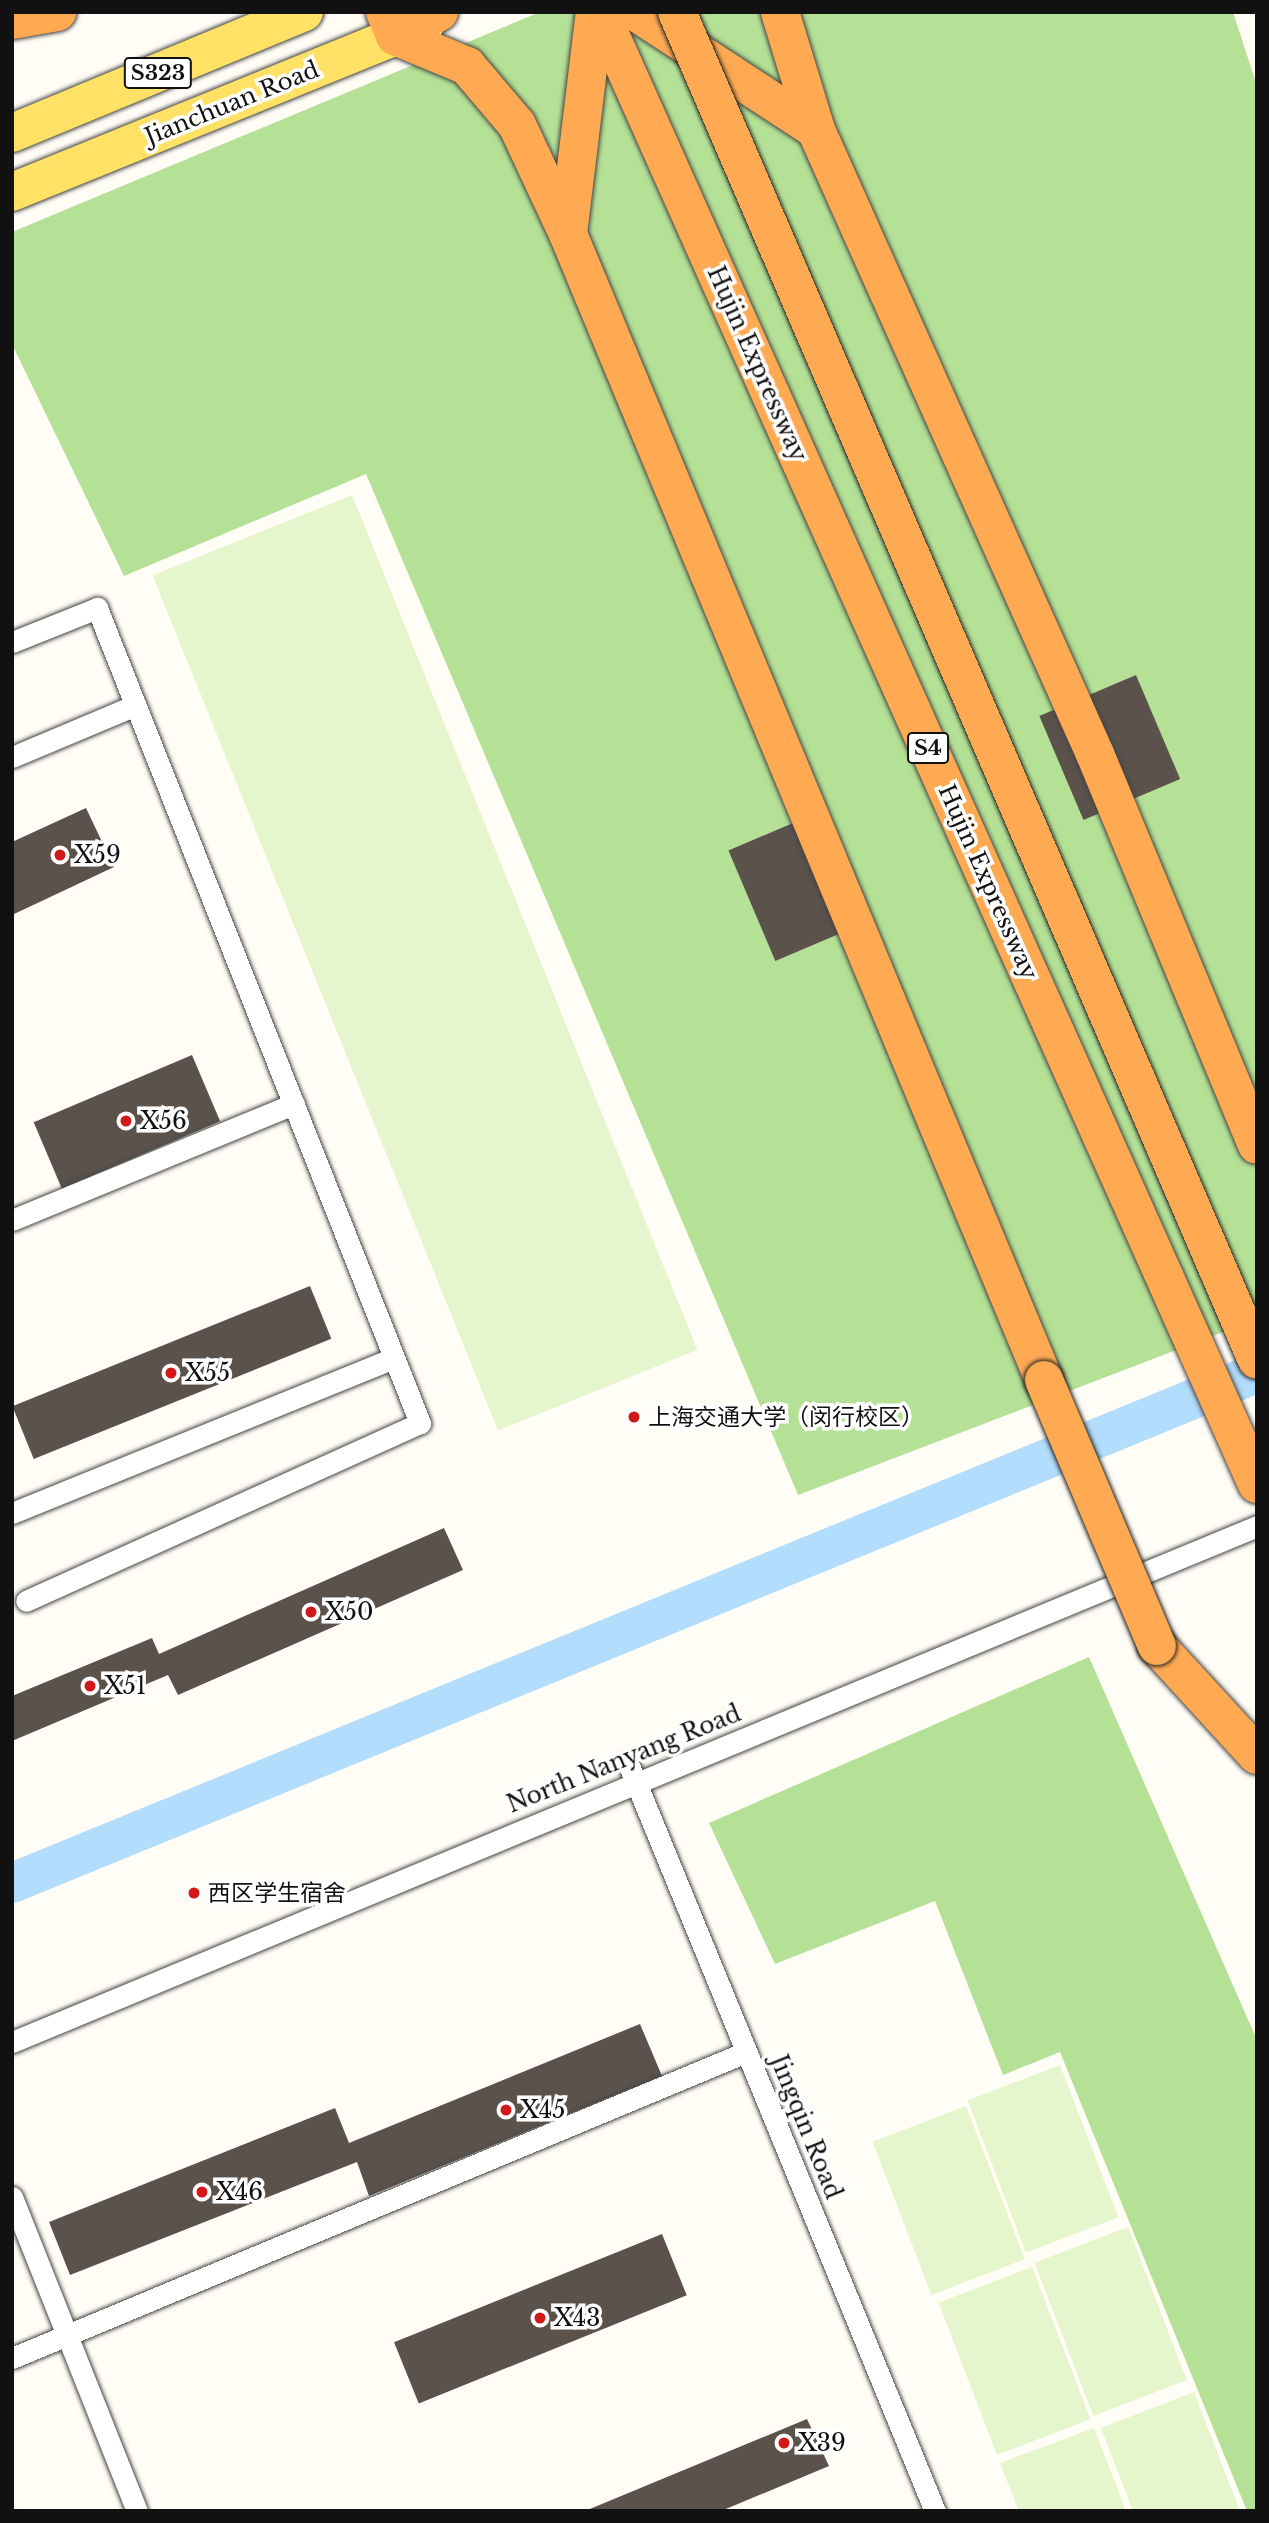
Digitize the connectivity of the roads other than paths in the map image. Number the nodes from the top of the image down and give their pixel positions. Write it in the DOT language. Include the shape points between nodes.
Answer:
graph roads {
  1 [pos="57,12"];
  2 [pos="304,12"];
  3 [pos="439,12"];
  4 [pos="452,12"];
  5 [pos="597,12"];
  6 [pos="636,12"];
  7 [pos="677,12"];
  8 [pos="780,12"];
  9 [pos="12,20"];
  10 [pos="390,24"];
  11 [pos="817,130"];
  12 [pos="12,133"];
  13 [pos="12,192"];
  14 [pos="568,234"];
  15 [pos="12,642"];
  16 [pos="136,705"];
  17 [pos="12,757"];
  18 [pos="294,1104"];
  19 [pos="1257,1145"];
  20 [pos="12,1220"];
  21 [pos="394,1358"];
  22 [pos="1257,1360"];
  23 [pos="1257,1484"];
  24 [pos="12,1513"];
  25 [pos="1257,1526"];
  26 [pos="26,1601"];
  27 [pos="1257,1755"];
  28 [pos="628,1763"];
  29 [pos="636,1783"];
  30 [pos="12,2042"];
  31 [pos="747,2052"];
  32 [pos="12,2197"];
  33 [pos="67,2335"];
  34 [pos="12,2358"];
  35 [pos="137,2511"];
  36 [pos="935,2511"];
  1 -- 9 [label="highway"];
  2 -- 12 [label="main road, S323"];
  3 -- 10 [label="highway"];
  4 -- 10 [label="main road, Jianchuan Road"];
  5 -- 14 [label="highway"];
  5 -- 23 [label="highway, Hujin Expressway / S4"];
  6 -- 11 [label="highway"];
  7 -- 22 [label="highway, S4, bridge"];
  8 -- 11 [label="highway"];
  10 -- 13 [label="main road, Jianchuan Road"];
  10 -- 14 [label="highway" via="467,66 517,125"];
  11 -- 19 [label="highway" via="1095,754"];
  14 -- 27 [label="highway, bridge" via="1157,1646"];
  15 -- 16 [label="lane" via="97,608"];
  16 -- 17 [label="lane"];
  16 -- 18 [label="lane"];
  18 -- 20 [label="lane"];
  18 -- 21 [label="lane"];
  21 -- 24 [label="lane"];
  21 -- 26 [label="lane" via="420,1423"];
  25 -- 29 [label="lane, North Nanyang Road"];
  28 -- 29 [label="lane, Jingqin Road"];
  29 -- 30 [label="lane, North Nanyang Road"];
  29 -- 31 [label="lane, Jingqin Road"];
  31 -- 33 [label="lane"];
  31 -- 36 [label="lane, Jingqin Road"];
  32 -- 33 [label="lane"];
  33 -- 34 [label="lane"];
  33 -- 35 [label="lane"];
}
